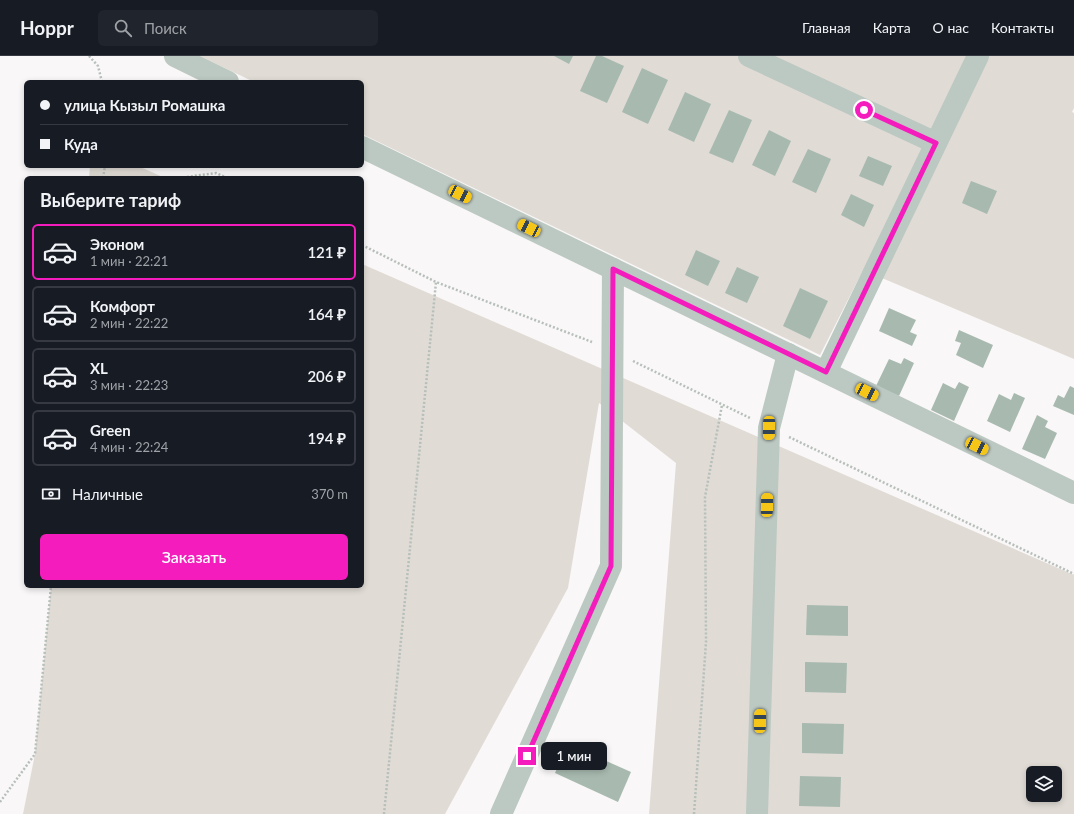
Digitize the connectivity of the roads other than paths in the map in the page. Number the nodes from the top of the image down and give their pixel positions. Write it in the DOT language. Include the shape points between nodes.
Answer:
graph roads {
  1 [pos="175,56"];
  2 [pos="749,56"];
  3 [pos="978,56"];
  4 [pos="224,80"];
  5 [pos="936,143"];
  6 [pos="364,148"];
  7 [pos="613,269"];
  8 [pos="788,354"];
  9 [pos="826,372"];
  10 [pos="1074,493"];
  11 [pos="501,814"];
  12 [pos="757,814"];
  1 -- 4 [label="street"];
  2 -- 5 [label="street"];
  3 -- 5 [label="street"];
  5 -- 9 [label="street"];
  6 -- 7 [label="street"];
  7 -- 8 [label="street"];
  7 -- 11 [label="street" via="611,566"];
  8 -- 9 [label="street"];
  8 -- 12 [label="street" via="769,428"];
  9 -- 10 [label="street"];
}
